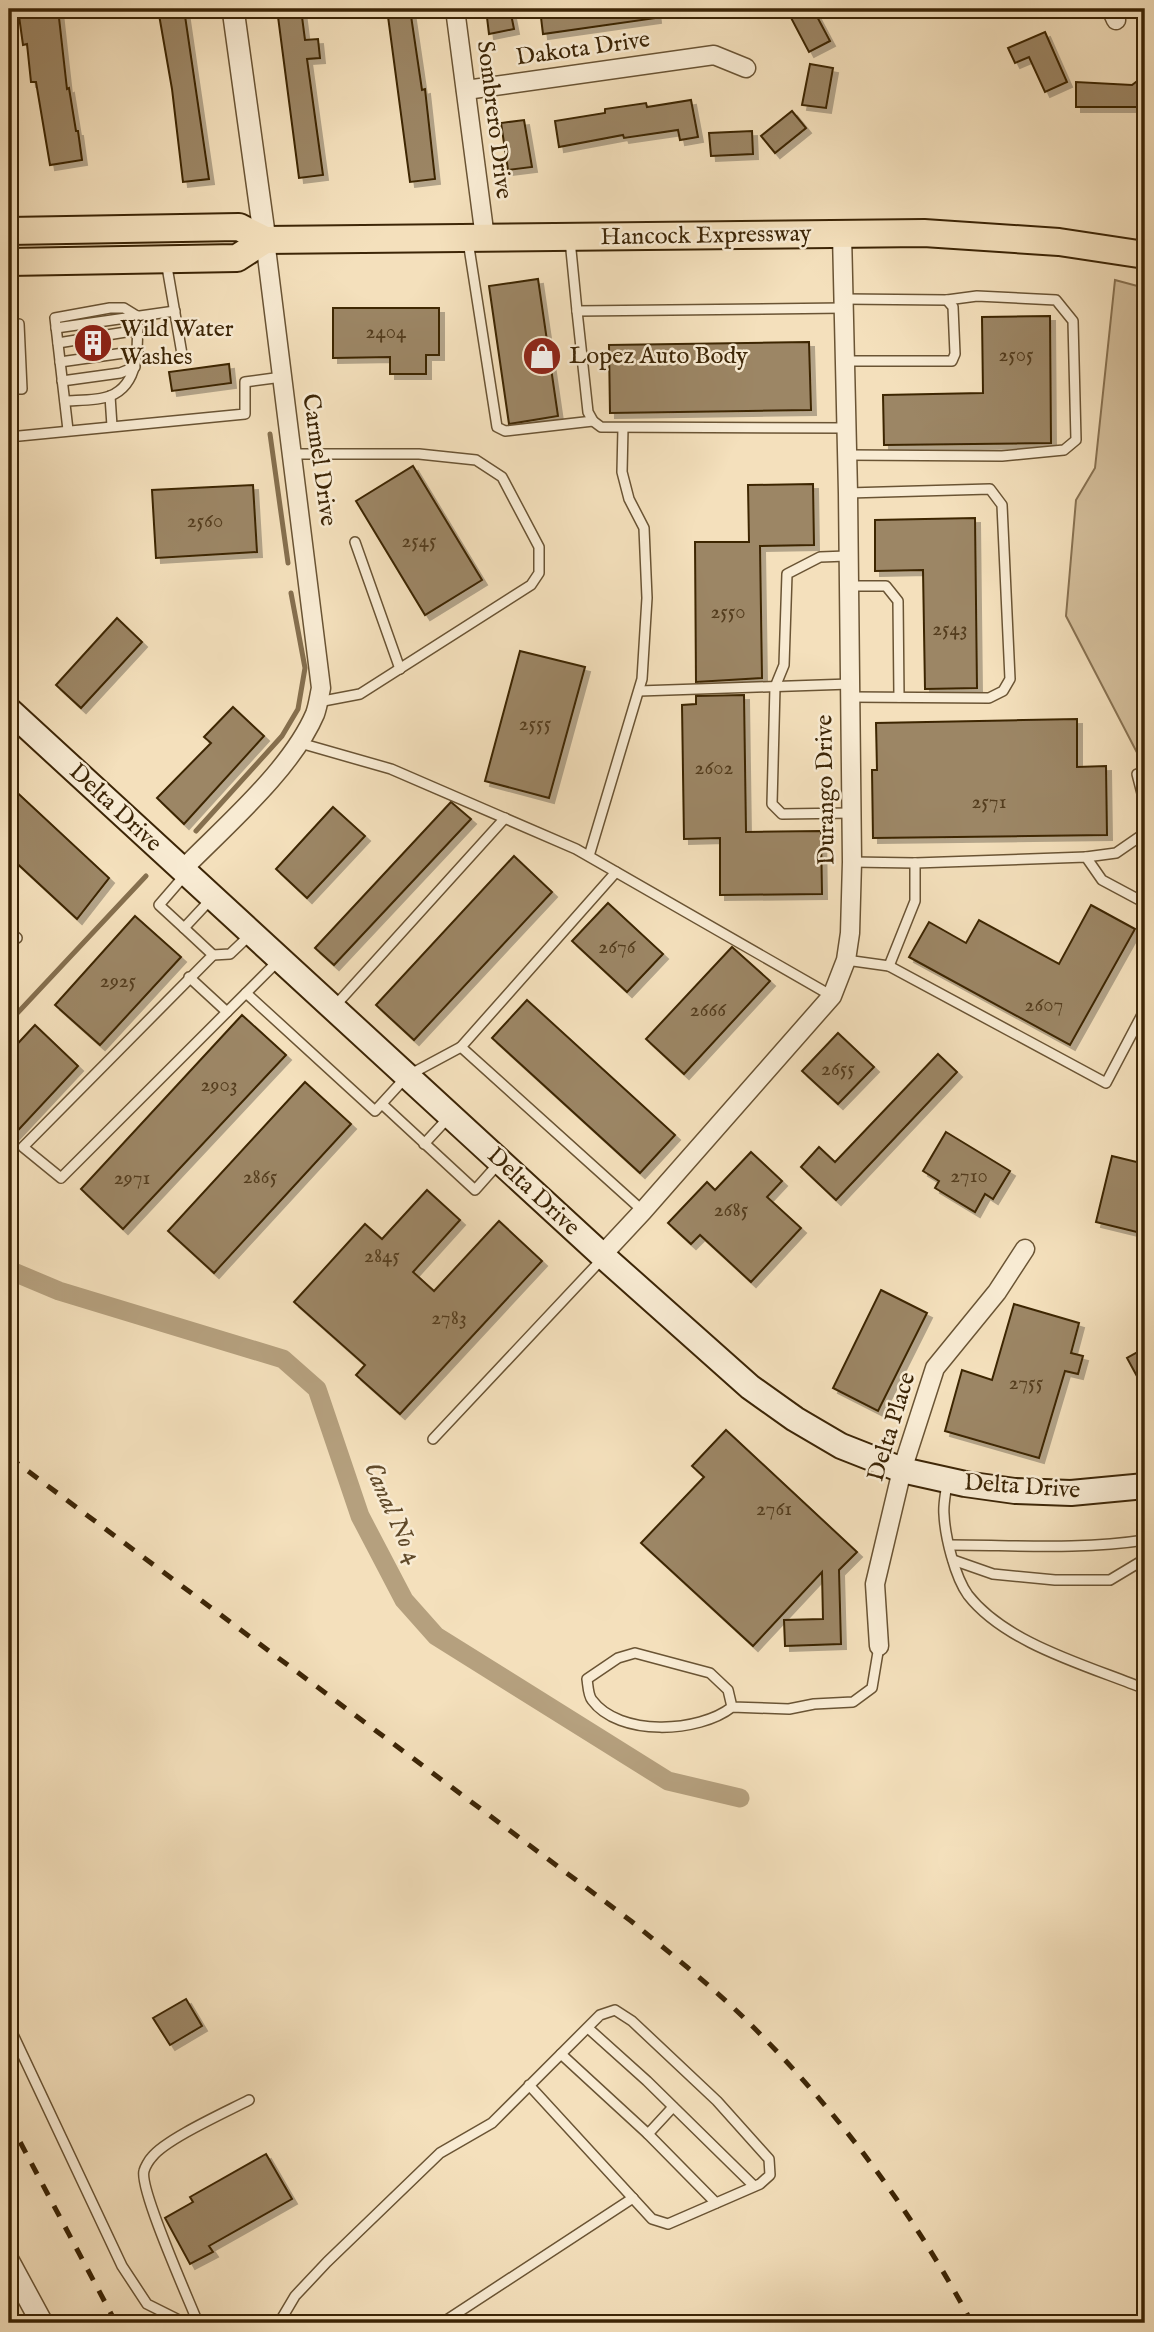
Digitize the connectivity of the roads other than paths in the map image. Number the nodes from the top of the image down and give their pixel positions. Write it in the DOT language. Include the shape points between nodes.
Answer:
graph roads {
  1 [pos="233,9"];
  2 [pos="455,9"];
  3 [pos="746,68"];
  4 [pos="466,90"];
  5 [pos="9,231"];
  6 [pos="842,234"];
  7 [pos="570,237"];
  8 [pos="476,239"];
  9 [pos="265,240"];
  10 [pos="1145,256"];
  11 [pos="166,259"];
  12 [pos="9,262"];
  13 [pos="947,300"];
  14 [pos="844,303"];
  15 [pos="175,311"];
  16 [pos="577,311"];
  17 [pos="137,316"];
  18 [pos="9,324"];
  19 [pos="138,330"];
  20 [pos="58,343"];
  21 [pos="138,351"];
  22 [pos="182,354"];
  23 [pos="845,361"];
  24 [pos="60,362"];
  25 [pos="135,367"];
  26 [pos="282,377"];
  27 [pos="62,381"];
  28 [pos="9,389"];
  29 [pos="110,396"];
  30 [pos="65,401"];
  31 [pos="593,421"];
  32 [pos="9,424"];
  33 [pos="112,426"];
  34 [pos="623,428"];
  35 [pos="847,428"];
  36 [pos="68,430"];
  37 [pos="9,437"];
  38 [pos="292,454"];
  39 [pos="847,455"];
  40 [pos="848,493"];
  41 [pos="355,542"];
  42 [pos="847,556"];
  43 [pos="848,586"];
  44 [pos="400,669"];
  45 [pos="775,687"];
  46 [pos="639,691"];
  47 [pos="850,691"];
  48 [pos="898,697"];
  49 [pos="318,702"];
  50 [pos="9,710"];
  51 [pos="300,743"];
  52 [pos="1137,774"];
  53 [pos="1145,805"];
  54 [pos="851,813"];
  55 [pos="505,818"];
  56 [pos="1145,833"];
  57 [pos="589,856"];
  58 [pos="1086,858"];
  59 [pos="852,862"];
  60 [pos="915,863"];
  61 [pos="184,872"];
  62 [pos="616,872"];
  63 [pos="212,898"];
  64 [pos="1145,903"];
  65 [pos="184,928"];
  66 [pos="9,931"];
  67 [pos="251,933"];
  68 [pos="17,938"];
  69 [pos="213,955"];
  70 [pos="279,959"];
  71 [pos="846,960"];
  72 [pos="889,966"];
  73 [pos="189,977"];
  74 [pos="246,993"];
  75 [pos="832,996"];
  76 [pos="333,1008"];
  77 [pos="1145,1009"];
  78 [pos="227,1012"];
  79 [pos="461,1047"];
  80 [pos="407,1076"];
  81 [pos="382,1104"];
  82 [pos="450,1116"];
  83 [pos="424,1144"];
  84 [pos="500,1162"];
  85 [pos="643,1211"];
  86 [pos="1025,1249"];
  87 [pos="603,1256"];
  88 [pos="433,1439"];
  89 [pos="902,1470"];
  90 [pos="947,1481"];
  91 [pos="1145,1486"];
  92 [pos="1145,1541"];
  93 [pos="950,1545"];
  94 [pos="1145,1559"];
  95 [pos="953,1560"];
  96 [pos="879,1646"];
  97 [pos="1145,1689"];
  98 [pos="732,1707"];
  99 [pos="9,2026"];
  100 [pos="588,2028"];
  101 [pos="561,2054"];
  102 [pos="529,2085"];
  103 [pos="250,2100"];
  104 [pos="673,2107"];
  105 [pos="648,2134"];
  106 [pos="754,2186"];
  107 [pos="633,2198"];
  108 [pos="716,2203"];
  109 [pos="9,2262"];
  110 [pos="42,2323"];
  111 [pos="185,2323"];
  112 [pos="198,2323"];
  113 [pos="279,2323"];
  114 [pos="442,2323"];
  1 -- 9 [label="street, Carmel Drive"];
  2 -- 4 [label="street, Sombrero Drive"];
  3 -- 4 [label="street, Dakota Drive" via="714,55"];
  4 -- 8 [label="street, Sombrero Drive"];
  5 -- 9 [label="main road, Hancock Expressway" via="239,227"];
  6 -- 7 [label="main road, Hancock Expressway"];
  6 -- 10 [label="main road, Hancock Expressway" via="997,236"];
  6 -- 14 [label="street, Durango Drive"];
  7 -- 8 [label="main road, Hancock Expressway"];
  7 -- 16 [label="lane"];
  8 -- 9 [label="main road, Hancock Expressway"];
  8 -- 31 [label="lane" via="498,427"];
  9 -- 11 [label="main road" via="237,258"];
  9 -- 26 [label="street, Carmel Drive"];
  11 -- 12 [label="main road"];
  11 -- 15 [label="lane"];
  13 -- 14 [label="lane"];
  13 -- 23 [label="lane" via="953,307 952,361"];
  13 -- 39 [label="lane" via="977,296 1056,300 1073,321 1076,440 1064,450 1002,456"];
  14 -- 16 [label="lane"];
  14 -- 23 [label="street, Durango Drive"];
  15 -- 17 [label="lane"];
  15 -- 22 [label="lane"];
  16 -- 31 [label="lane" via="588,412"];
  17 -- 19 [label="lane"];
  17 -- 20 [label="lane" via="124,308 110,308 55,318"];
  18 -- 28 [label="lane" via="19,324 22,389"];
  19 -- 20 [label="lane"];
  19 -- 21 [label="lane"];
  20 -- 24 [label="lane"];
  21 -- 24 [label="lane"];
  21 -- 25 [label="lane"];
  23 -- 35 [label="street, Durango Drive"];
  24 -- 27 [label="lane"];
  25 -- 27 [label="lane"];
  25 -- 29 [label="lane" via="126,385"];
  26 -- 33 [label="lane" via="245,382 245,414"];
  26 -- 38 [label="street, Carmel Drive"];
  27 -- 30 [label="lane"];
  29 -- 30 [label="lane"];
  29 -- 33 [label="lane"];
  30 -- 36 [label="lane"];
  31 -- 34 [label="lane" via="601,427"];
  32 -- 37 [label="lane"];
  33 -- 36 [label="lane"];
  34 -- 35 [label="lane"];
  34 -- 46 [label="lane" via="622,472 644,528 647,598"];
  35 -- 39 [label="street, Durango Drive"];
  36 -- 37 [label="lane"];
  38 -- 44 [label="lane" via="419,454 477,460 502,477 539,547 539,572 531,585"];
  38 -- 49 [label="street, Carmel Drive" via="318,652"];
  39 -- 40 [label="street, Durango Drive"];
  40 -- 42 [label="street, Durango Drive"];
  40 -- 48 [label="lane" via="990,489 1002,505 1010,679 1003,691 989,698"];
  41 -- 44 [label="lane"];
  42 -- 43 [label="street, Durango Drive"];
  42 -- 45 [label="lane" via="820,557 787,575 784,665"];
  43 -- 47 [label="street, Durango Drive"];
  43 -- 48 [label="lane" via="886,586 898,601"];
  44 -- 49 [label="lane" via="359,694"];
  45 -- 46 [label="lane"];
  45 -- 47 [label="lane"];
  45 -- 54 [label="lane" via="772,804 782,814"];
  46 -- 57 [label="lane"];
  47 -- 48 [label="lane"];
  47 -- 54 [label="street, Durango Drive"];
  49 -- 51 [label="street, Carmel Drive"];
  50 -- 61 [label="main road, Delta Drive"];
  51 -- 55 [label="lane" via="391,769"];
  51 -- 61 [label="street, Carmel Drive"];
  52 -- 53 [label="lane"];
  54 -- 59 [label="street, Durango Drive"];
  55 -- 57 [label="lane"];
  55 -- 76 [label="lane"];
  56 -- 58 [label="lane" via="1116,853"];
  57 -- 62 [label="lane"];
  58 -- 60 [label="lane"];
  58 -- 64 [label="lane" via="1102,880"];
  59 -- 60 [label="lane"];
  59 -- 71 [label="street, Durango Drive"];
  60 -- 72 [label="lane" via="915,901"];
  61 -- 63 [label="main road, Delta Drive"];
  61 -- 65 [label="lane" via="159,905"];
  62 -- 75 [label="lane"];
  62 -- 79 [label="lane"];
  63 -- 65 [label="lane"];
  63 -- 67 [label="main road, Delta Drive"];
  65 -- 69 [label="lane"];
  66 -- 68 [label="lane"];
  67 -- 69 [label="lane" via="230,954"];
  67 -- 70 [label="main road, Delta Drive"];
  69 -- 73 [label="lane"];
  70 -- 74 [label="lane"];
  70 -- 76 [label="main road, Delta Drive"];
  71 -- 72 [label="lane"];
  71 -- 75 [label="street, Durango Drive"];
  72 -- 77 [label="lane" via="1106,1083"];
  73 -- 78 [label="lane"];
  73 -- 78 [label="lane" via="23,1147 61,1178"];
  74 -- 78 [label="lane"];
  74 -- 81 [label="lane" via="376,1111"];
  75 -- 85 [label="street, Durango Drive"];
  76 -- 80 [label="main road, Delta Drive"];
  79 -- 80 [label="lane"];
  79 -- 85 [label="lane"];
  80 -- 81 [label="lane"];
  80 -- 82 [label="main road, Delta Drive"];
  81 -- 83 [label="lane"];
  82 -- 83 [label="lane"];
  82 -- 84 [label="main road, Delta Drive"];
  83 -- 84 [label="lane" via="475,1190"];
  84 -- 87 [label="main road, Delta Drive"];
  85 -- 87 [label="street, Durango Drive"];
  86 -- 89 [label="street, Delta Place" via="997,1292 935,1368"];
  87 -- 88 [label="lane"];
  87 -- 89 [label="main road, Delta Drive" via="750,1387 841,1446"];
  89 -- 90 [label="main road, Delta Drive"];
  89 -- 96 [label="street, Delta Place" via="875,1584"];
  90 -- 91 [label="main road, Delta Drive" via="1071,1493"];
  90 -- 93 [label="lane" via="944,1513"];
  92 -- 93 [label="lane" via="1034,1547"];
  93 -- 95 [label="lane"];
  94 -- 95 [label="lane" via="1110,1580 993,1574"];
  95 -- 97 [label="lane" via="966,1593 1004,1629"];
  96 -- 98 [label="lane" via="872,1689 853,1702 789,1709"];
  98 -- 98 [label="lane" via="720,1717 680,1727 639,1726 610,1716 590,1698 587,1679 618,1658 635,1653 710,1673 729,1690"];
  99 -- 111 [label="lane" via="122,2266 148,2304"];
  100 -- 101 [label="lane"];
  100 -- 104 [label="lane"];
  100 -- 106 [label="lane" via="600,2015 615,2010 632,2021 716,2101 769,2160 770,2175"];
  101 -- 102 [label="lane"];
  101 -- 105 [label="lane"];
  102 -- 107 [label="lane"];
  102 -- 113 [label="lane" via="492,2123 440,2153 327,2262 295,2296"];
  103 -- 112 [label="lane" via="176,2139 152,2156 143,2172 160,2230"];
  104 -- 105 [label="lane"];
  104 -- 106 [label="lane"];
  105 -- 108 [label="lane"];
  106 -- 108 [label="lane"];
  107 -- 108 [label="lane" via="652,2219 668,2224"];
  107 -- 114 [label="lane"];
  109 -- 110 [label="street"];
}
